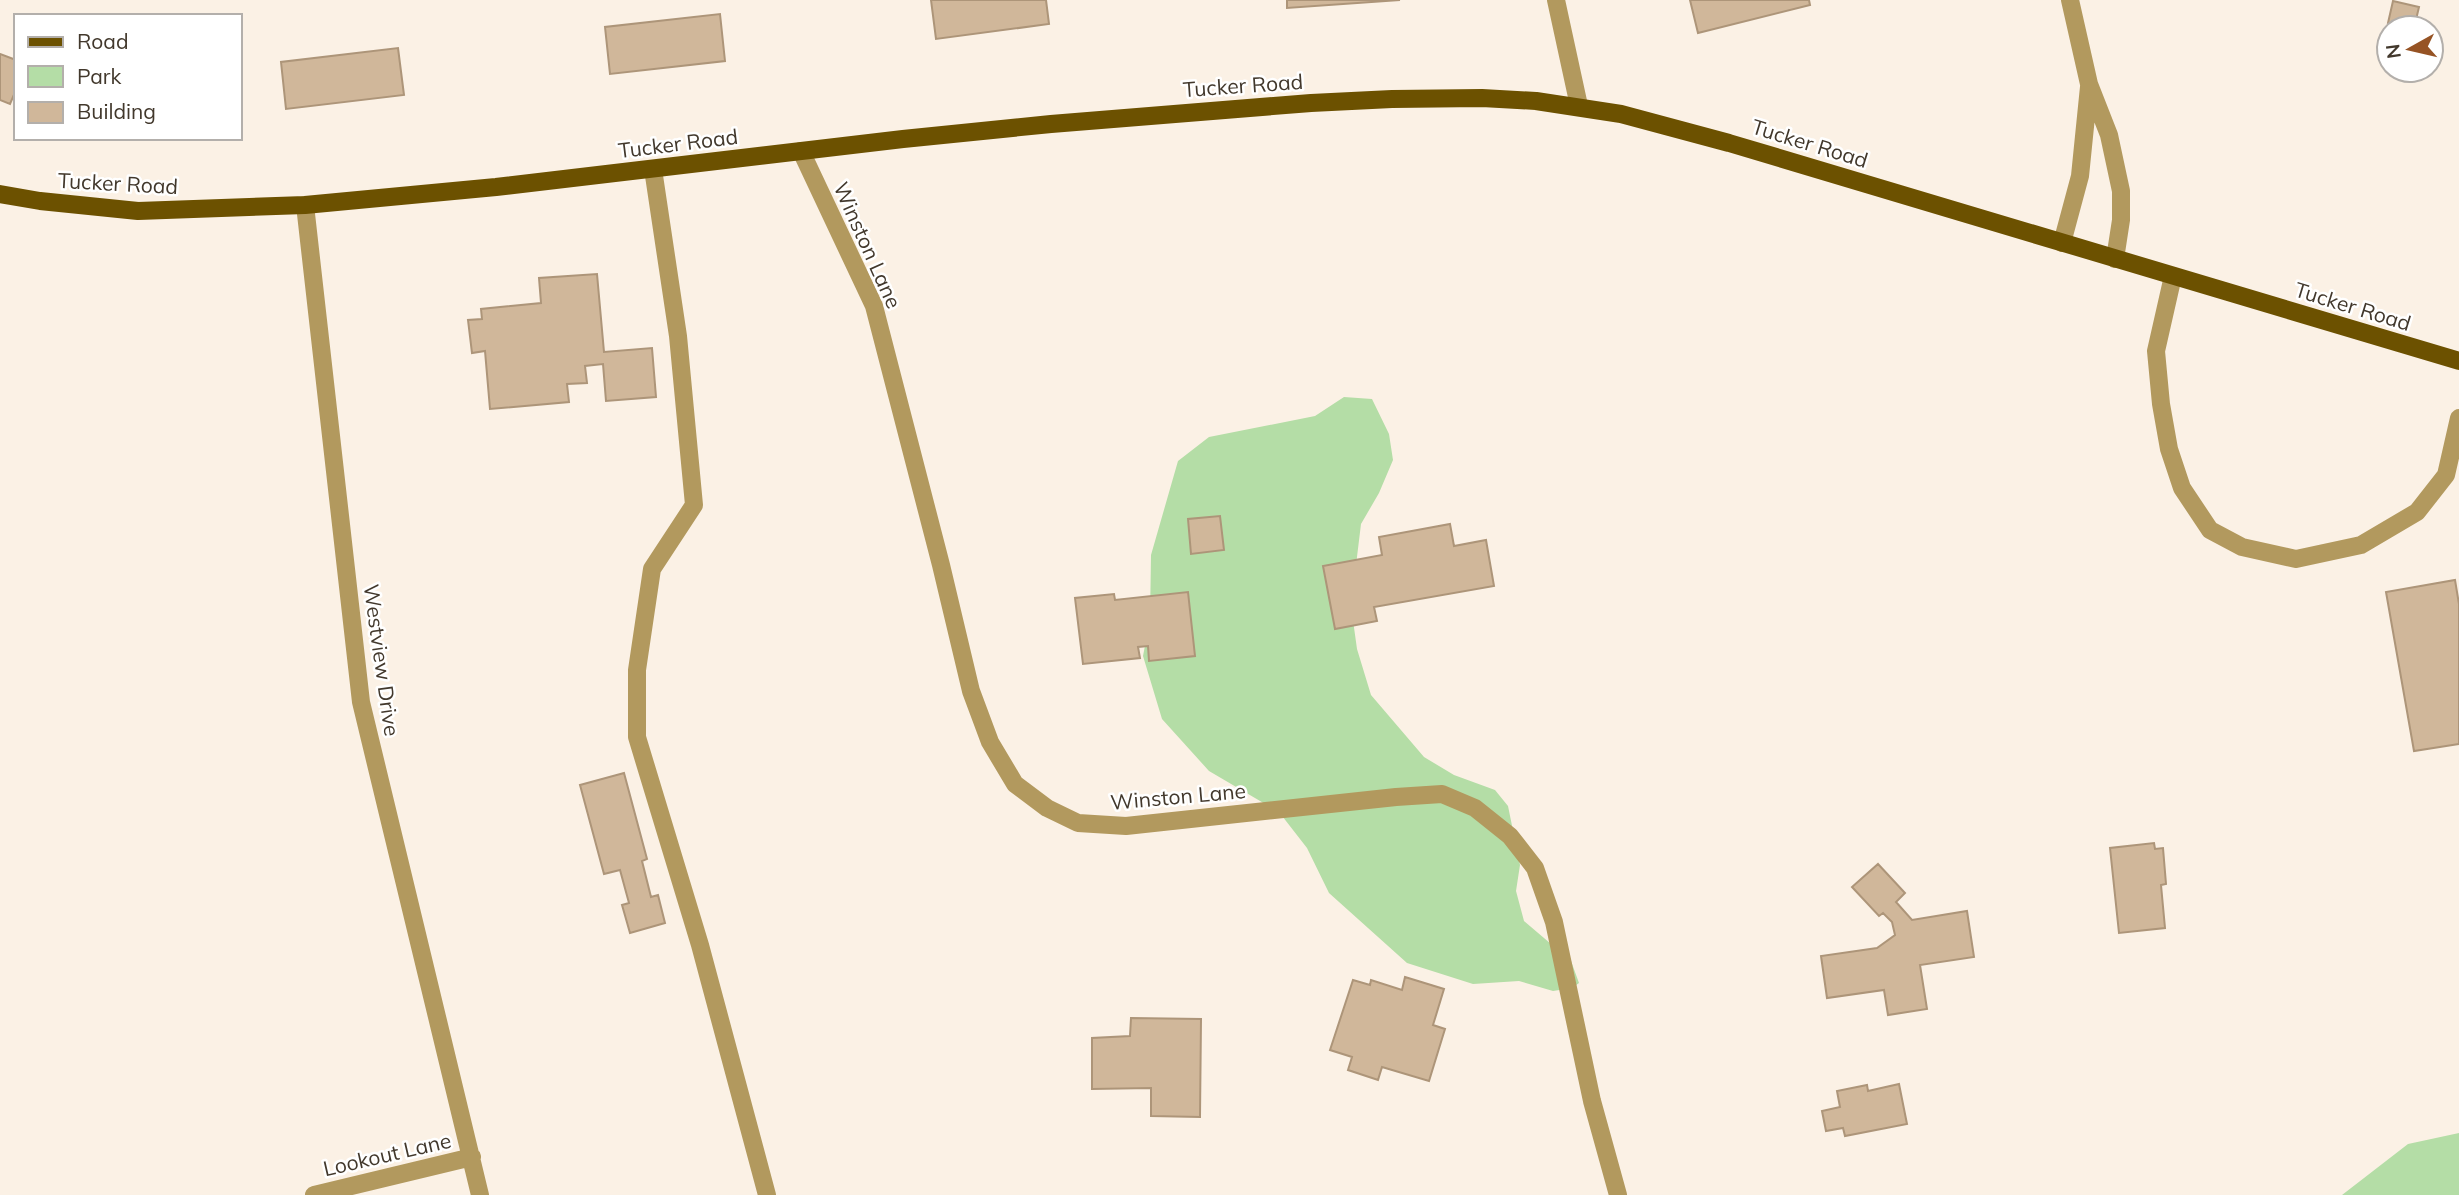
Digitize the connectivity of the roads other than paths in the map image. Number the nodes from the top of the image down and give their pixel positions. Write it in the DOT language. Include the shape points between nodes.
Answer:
graph roads {
  1 [pos="1556,0"];
  2 [pos="2070,0"];
  3 [pos="2089,84"];
  4 [pos="1579,106"];
  5 [pos="800,151"];
  6 [pos="653,169"];
  7 [pos="0,194"];
  8 [pos="305,205"];
  9 [pos="2062,243"];
  10 [pos="2115,258"];
  11 [pos="2173,276"];
  12 [pos="2459,361"];
  13 [pos="2459,418"];
  14 [pos="471,1157"];
  15 [pos="314,1195"];
  16 [pos="481,1195"];
  17 [pos="767,1195"];
  18 [pos="1618,1195"];
  1 -- 4 [label="street"];
  2 -- 3 [label="street"];
  3 -- 9 [label="street" via="2080,176"];
  3 -- 10 [label="street" via="2109,135 2121,191"];
  4 -- 5 [label="main road, Tucker Road" via="1482,97 1311,103 1024,126"];
  4 -- 9 [label="main road, Tucker Road" via="1729,143"];
  5 -- 6 [label="main road, Tucker Road"];
  5 -- 18 [label="street, Winston Lane" via="874,306 971,691 990,742 1015,784 1047,808 1078,823 1126,826 1442,794 1475,808 1510,836 1535,868 1554,922 1592,1101"];
  6 -- 8 [label="main road, Tucker Road"];
  6 -- 17 [label="street" via="678,336 694,505 652,569 637,670 637,737 700,945"];
  7 -- 8 [label="main road, Tucker Road" via="138,211"];
  8 -- 14 [label="street, Westview Drive" via="361,702"];
  9 -- 10 [label="main road, Tucker Road"];
  10 -- 11 [label="main road, Tucker Road"];
  11 -- 12 [label="main road, Tucker Road"];
  11 -- 13 [label="street" via="2156,351 2169,449 2182,488 2210,530 2242,547 2296,559 2361,545 2406,519 2446,475"];
  14 -- 15 [label="street, Lookout Lane"];
  14 -- 16 [label="street, Westview Drive"];
}
